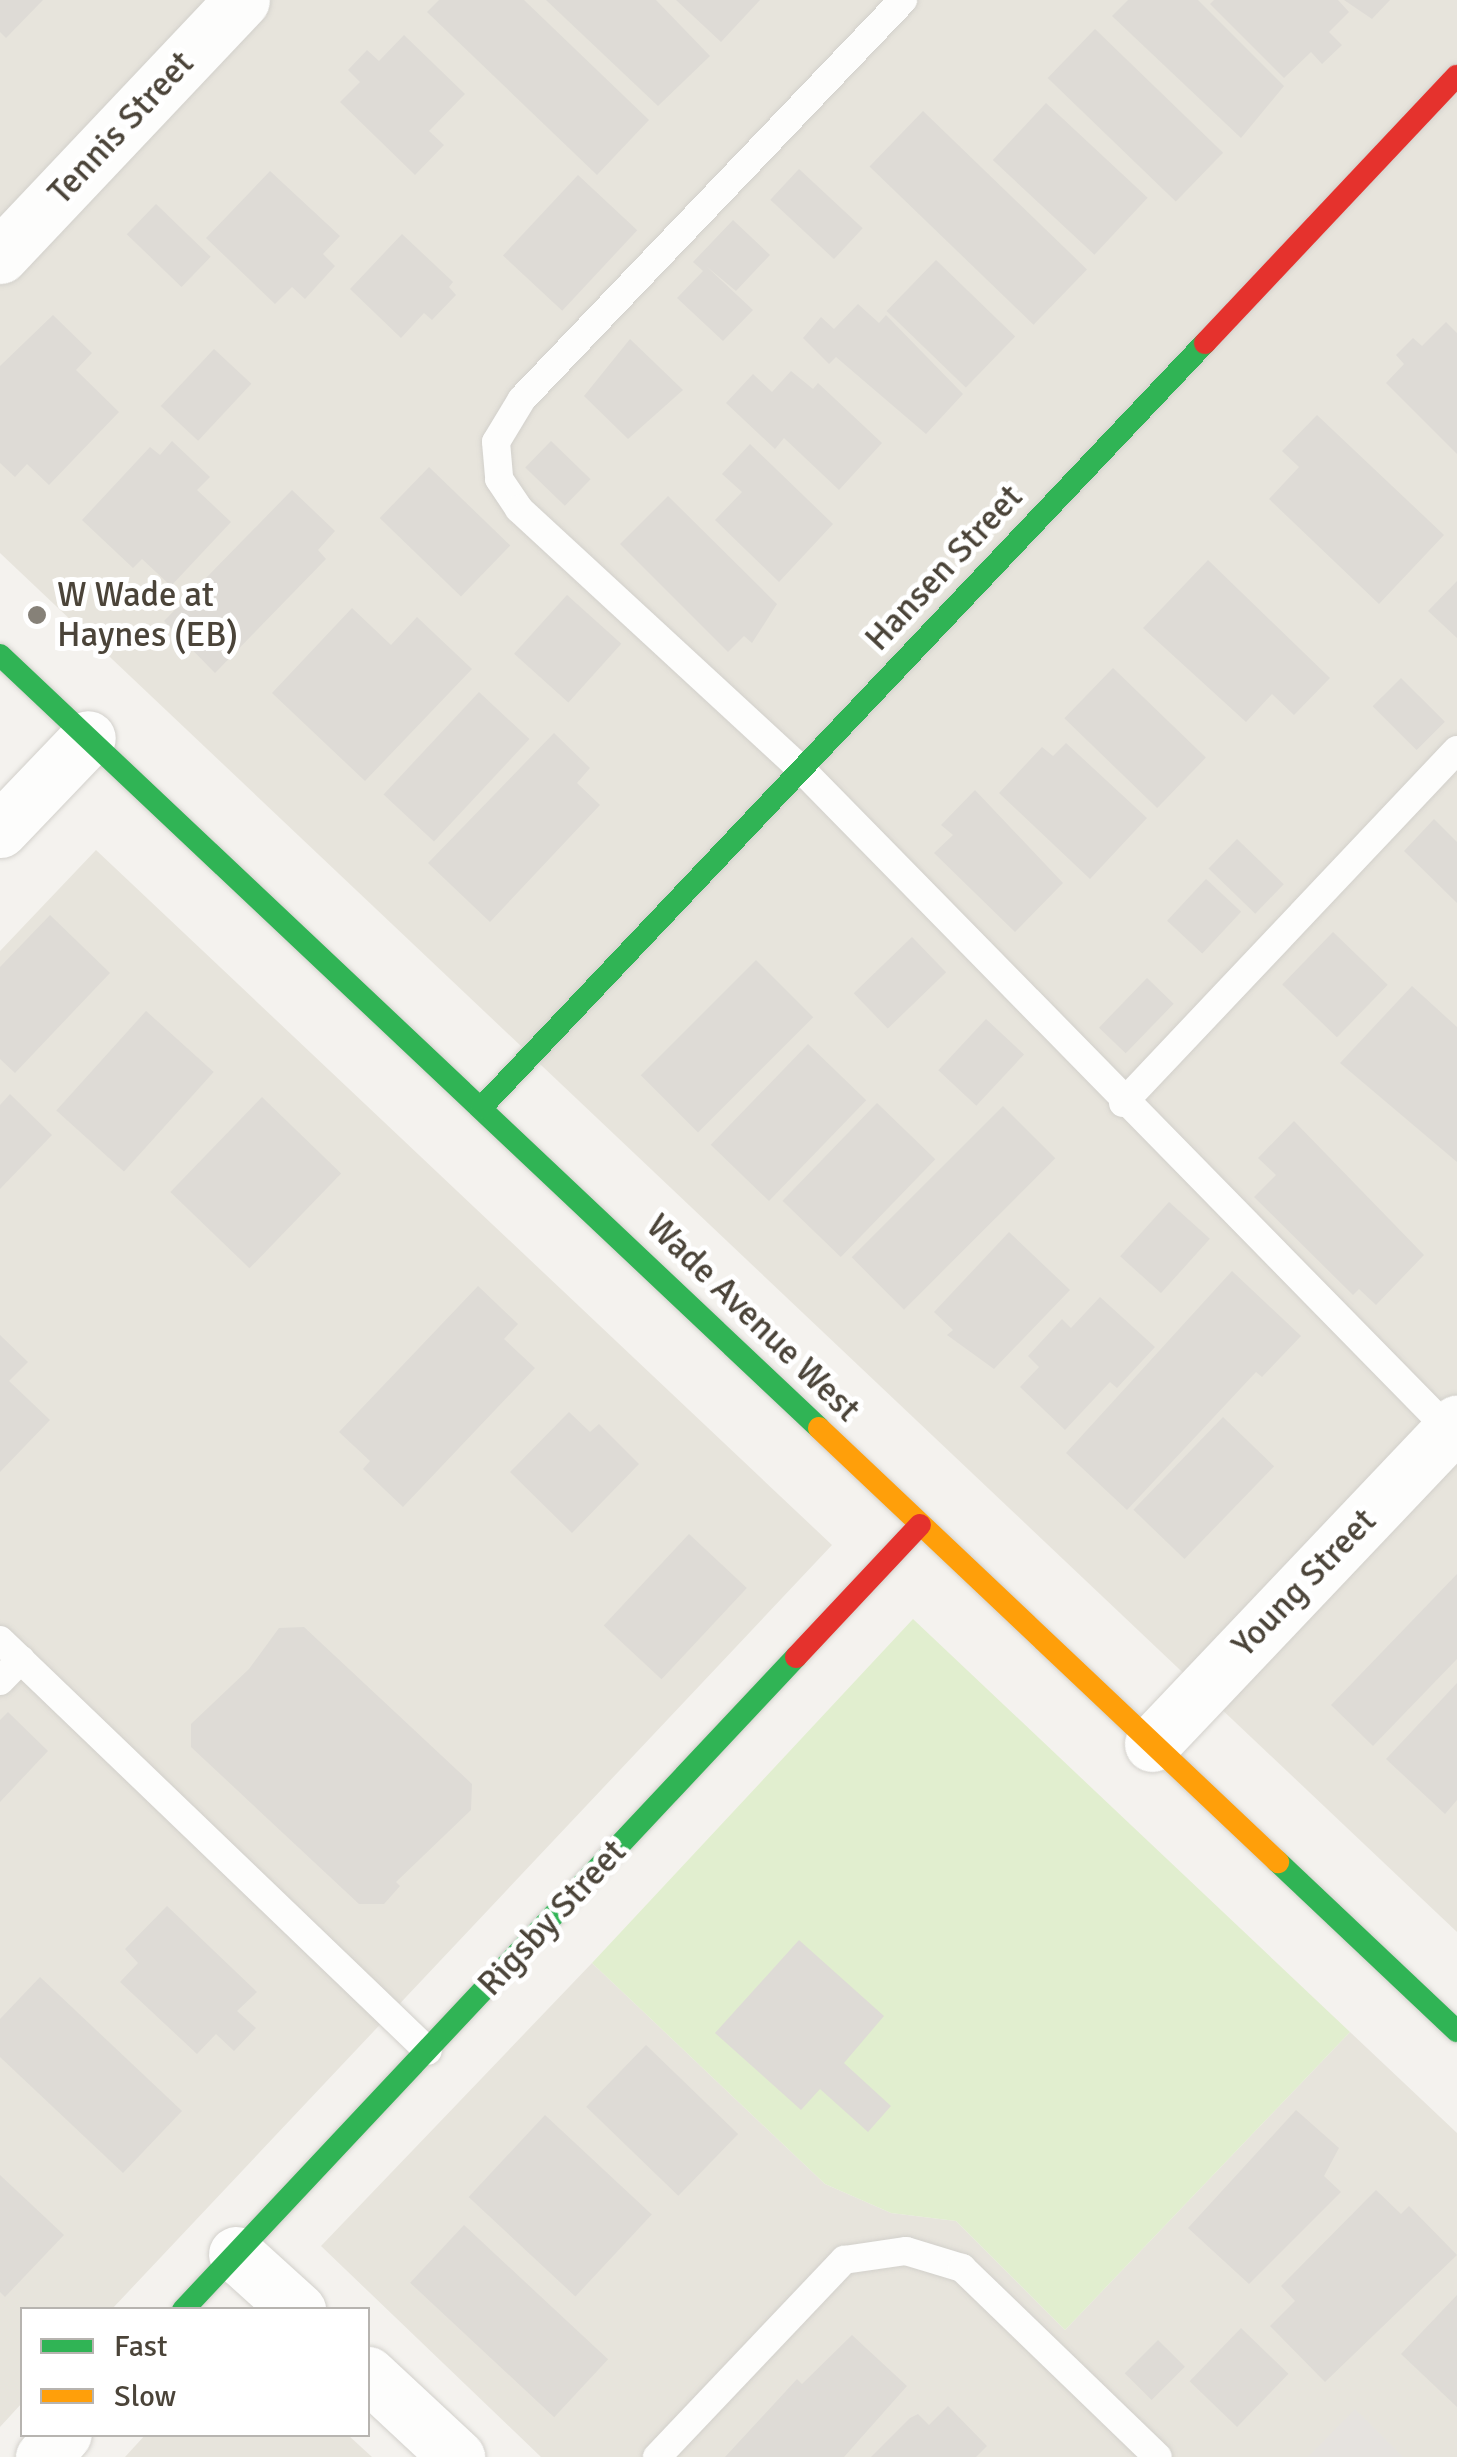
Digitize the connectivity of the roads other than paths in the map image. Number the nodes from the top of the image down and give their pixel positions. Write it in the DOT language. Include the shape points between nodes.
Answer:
graph roads {
  1 [pos="242,0"];
  2 [pos="903,0"];
  3 [pos="1457,76"];
  4 [pos="0,256"];
  5 [pos="0,655"];
  6 [pos="88,738"];
  7 [pos="1457,750"];
  8 [pos="802,770"];
  9 [pos="0,830"];
  10 [pos="1123,1103"];
  11 [pos="481,1108"];
  12 [pos="1454,1431"];
  13 [pos="920,1525"];
  14 [pos="0,1640"];
  15 [pos="20,1660"];
  16 [pos="0,1681"];
  17 [pos="1152,1744"];
  18 [pos="1457,2031"];
  19 [pos="428,2050"];
  20 [pos="236,2254"];
  21 [pos="186,2307"];
  22 [pos="295,2307"];
  23 [pos="370,2376"];
  24 [pos="61,2437"];
  25 [pos="43,2457"];
  26 [pos="457,2457"];
  27 [pos="657,2457"];
  28 [pos="1158,2457"];
  1 -- 4 [label="street, Tennis Street"];
  2 -- 8 [label="lane" via="522,399 496,442 498,480 519,509"];
  3 -- 8 [label="street, Hansen Street"];
  5 -- 6 [label="street, Wade Avenue West"];
  6 -- 9 [label="street"];
  6 -- 11 [label="street, Wade Avenue West"];
  7 -- 10 [label="lane"];
  8 -- 10 [label="lane"];
  8 -- 11 [label="street, Hansen Street"];
  10 -- 12 [label="lane"];
  11 -- 13 [label="street, Wade Avenue West"];
  12 -- 17 [label="street, Young Street"];
  13 -- 17 [label="street, Wade Avenue West"];
  13 -- 19 [label="street, Rigsby Street"];
  14 -- 15 [label="lane"];
  15 -- 16 [label="lane"];
  15 -- 19 [label="lane"];
  17 -- 18 [label="street, Wade Avenue West"];
  19 -- 20 [label="street, Rigsby Street"];
  20 -- 21 [label="street, Rigsby Street"];
  20 -- 22 [label="street"];
  23 -- 26 [label="street"];
  24 -- 25 [label="street"];
  27 -- 28 [label="lane" via="844,2260 906,2251 962,2268"];
}
